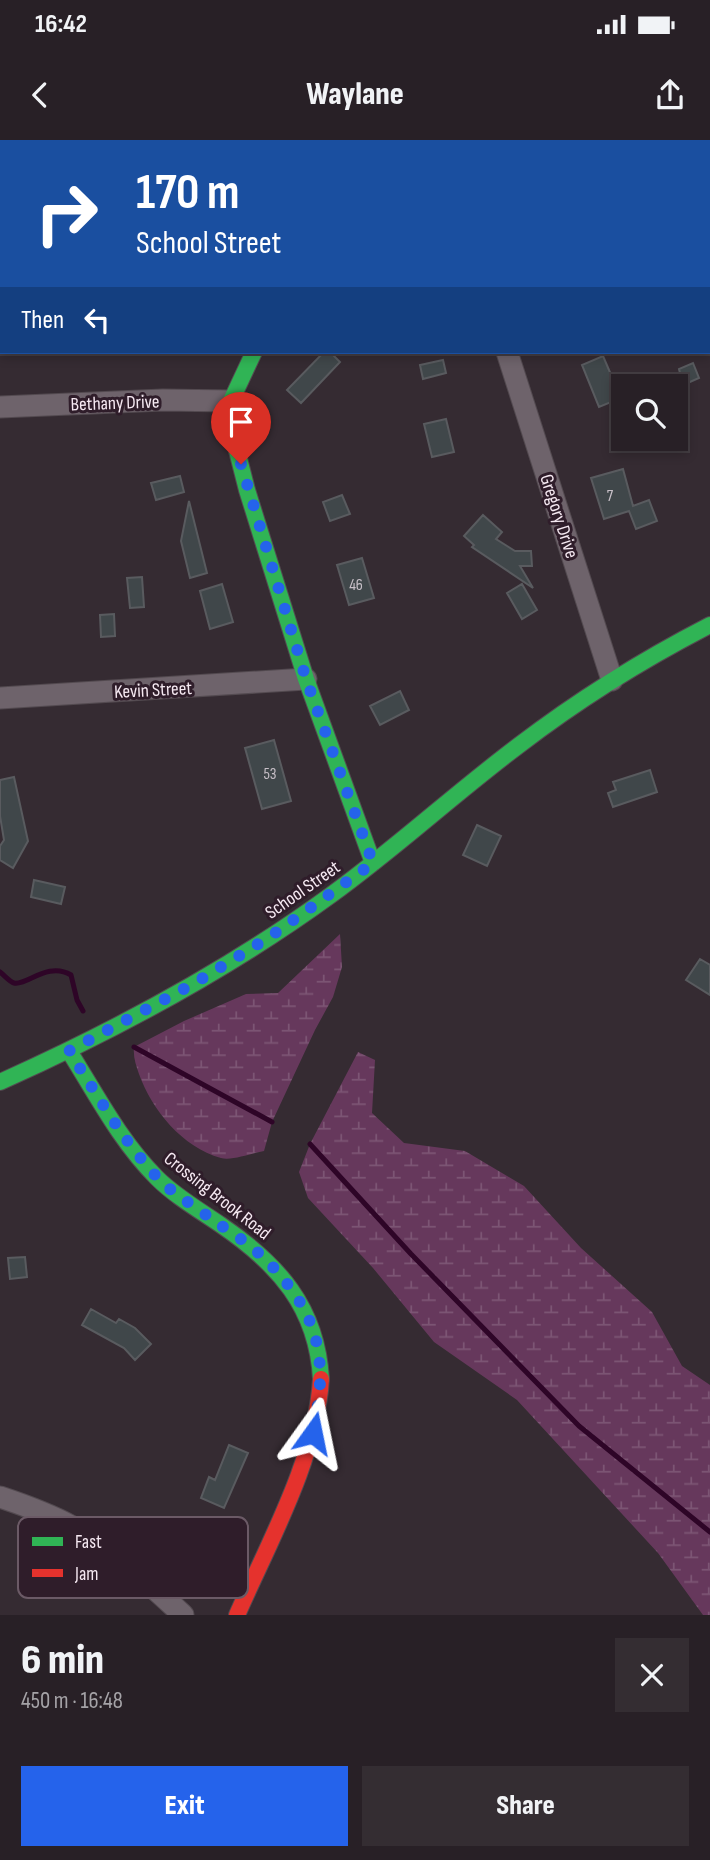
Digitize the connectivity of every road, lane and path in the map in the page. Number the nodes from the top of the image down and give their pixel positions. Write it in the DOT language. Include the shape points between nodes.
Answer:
graph roads {
  1 [pos="253,354"];
  2 [pos="508,354"];
  3 [pos="231,401"];
  4 [pos="0,407"];
  5 [pos="710,625"];
  6 [pos="306,679"];
  7 [pos="612,680"];
  8 [pos="0,698"];
  9 [pos="373,863"];
  10 [pos="69,1051"];
  11 [pos="0,1082"];
  12 [pos="0,1497"];
  13 [pos="52,1517"];
  14 [pos="248,1590"];
  15 [pos="165,1598"];
  16 [pos="244,1598"];
  17 [pos="183,1615"];
  18 [pos="237,1615"];
  1 -- 3 [label="street"];
  2 -- 7 [label="street, Gregory Drive"];
  3 -- 4 [label="street, Bethany Drive"];
  3 -- 6 [label="street" via="234,439 247,490"];
  5 -- 7 [label="street, School Street"];
  6 -- 8 [label="street, Kevin Street"];
  6 -- 9 [label="street"];
  7 -- 9 [label="street, School Street" via="493,765"];
  9 -- 10 [label="street, School Street" via="206,977"];
  10 -- 11 [label="street, School Street"];
  10 -- 14 [label="street, Crossing Brook Road" via="130,1146 160,1180 263,1257 294,1292 317,1342 320,1398 313,1433"];
  12 -- 13 [label="street"];
  15 -- 17 [label="street"];
  16 -- 18 [label="street, Crossing Brook Road"];
}
